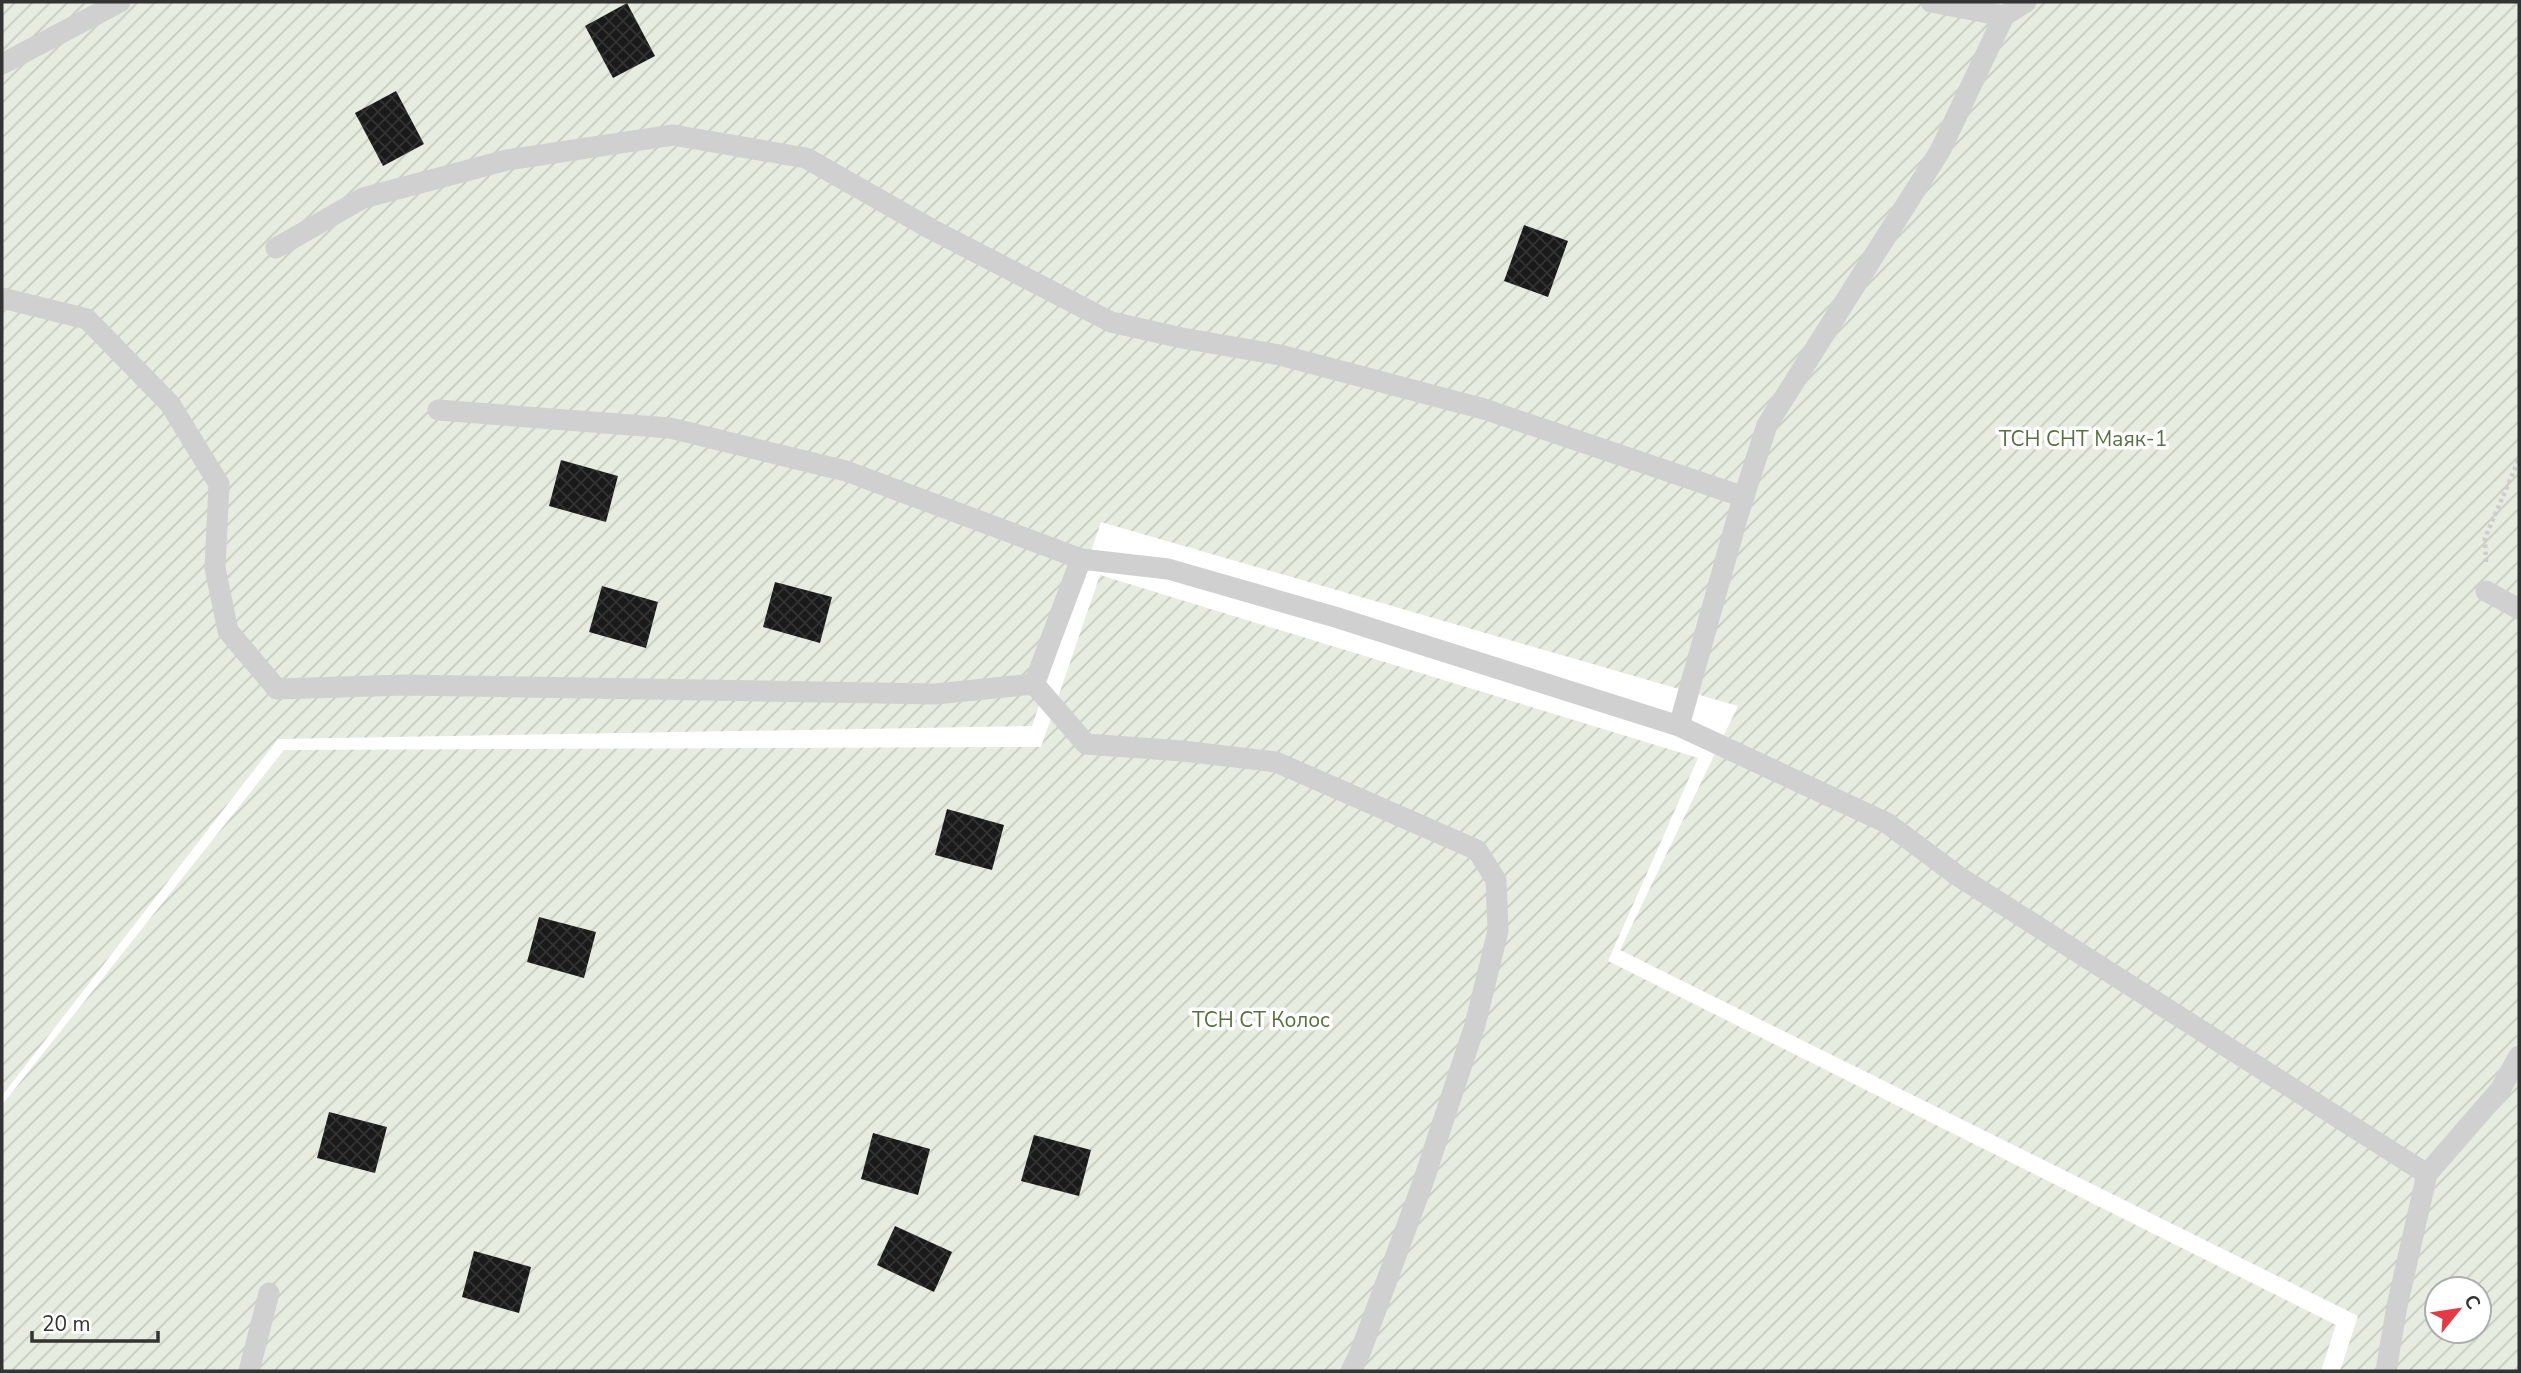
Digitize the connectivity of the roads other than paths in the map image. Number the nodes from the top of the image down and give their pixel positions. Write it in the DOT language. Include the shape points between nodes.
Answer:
graph roads {
  1 [pos="120,2"];
  2 [pos="1931,2"];
  3 [pos="2026,2"];
  4 [pos="2004,16"];
  5 [pos="2,64"];
  6 [pos="276,248"];
  7 [pos="2,298"];
  8 [pos="438,410"];
  9 [pos="1744,497"];
  10 [pos="1081,559"];
  11 [pos="2486,591"];
  12 [pos="2519,609"];
  13 [pos="1034,684"];
  14 [pos="1679,726"];
  15 [pos="2519,1056"];
  16 [pos="2427,1174"];
  17 [pos="269,1293"];
  18 [pos="249,1371"];
  19 [pos="1351,1371"];
  20 [pos="2386,1371"];
  1 -- 5 [label="lane"];
  2 -- 4 [label="lane"];
  3 -- 4 [label="lane"];
  4 -- 9 [label="lane" via="1940,151 1767,425"];
  6 -- 9 [label="lane" via="363,198 507,160 673,135 806,158 1111,322 1280,355 1484,409"];
  7 -- 13 [label="lane" via="86,319 170,404 219,484 215,568 228,631 277,689 405,685 935,694"];
  8 -- 10 [label="lane" via="670,428 846,471"];
  9 -- 14 [label="lane"];
  10 -- 13 [label="lane"];
  10 -- 14 [label="lane" via="1168,569"];
  11 -- 12 [label="lane"];
  13 -- 19 [label="lane" via="1086,744 1276,762 1477,850 1496,880 1498,931 1475,1025 1422,1185"];
  14 -- 16 [label="lane" via="1887,823 1958,876"];
  15 -- 16 [label="lane" via="2500,1090"];
  16 -- 20 [label="lane"];
  17 -- 18 [label="lane"];
}
